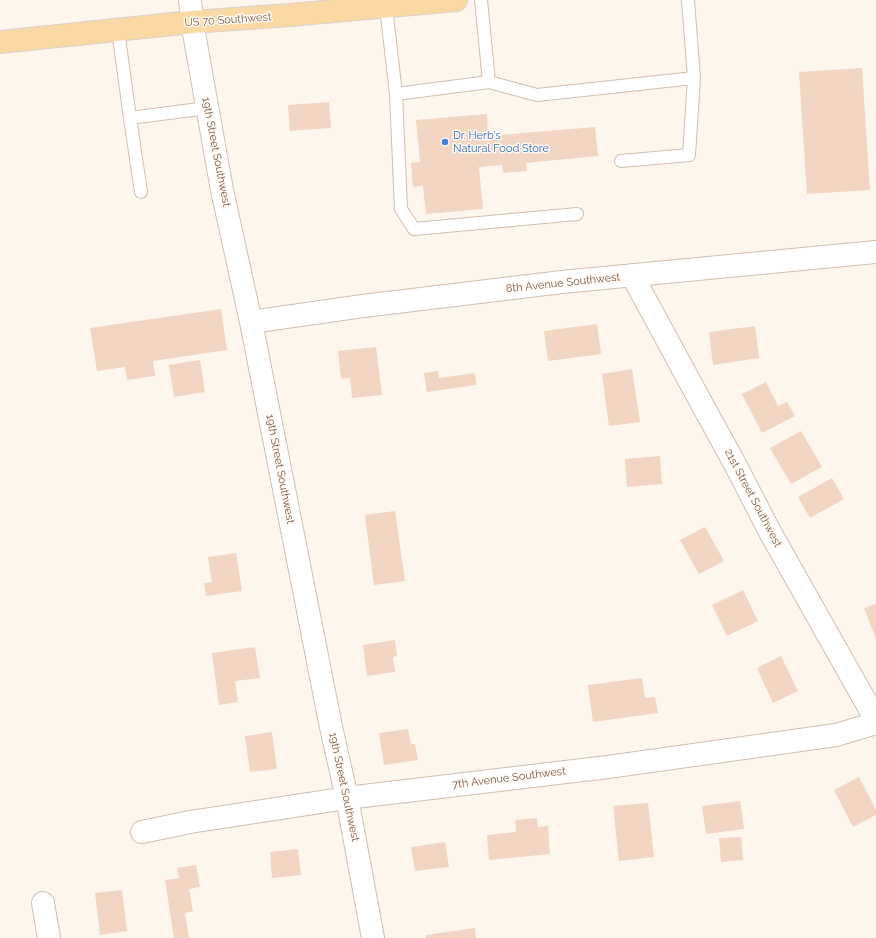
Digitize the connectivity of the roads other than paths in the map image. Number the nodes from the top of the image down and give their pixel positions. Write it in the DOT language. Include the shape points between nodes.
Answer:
graph roads {
  1 [pos="190,0"];
  2 [pos="456,0"];
  3 [pos="481,0"];
  4 [pos="688,0"];
  5 [pos="386,7"];
  6 [pos="192,22"];
  7 [pos="118,30"];
  8 [pos="0,42"];
  9 [pos="694,78"];
  10 [pos="489,82"];
  11 [pos="396,94"];
  12 [pos="208,108"];
  13 [pos="130,118"];
  14 [pos="621,161"];
  15 [pos="141,192"];
  16 [pos="577,214"];
  17 [pos="876,252"];
  18 [pos="632,275"];
  19 [pos="251,322"];
  20 [pos="876,720"];
  21 [pos="876,723"];
  22 [pos="347,798"];
  23 [pos="142,832"];
  24 [pos="44,903"];
  25 [pos="49,938"];
  26 [pos="373,938"];
  1 -- 6 [label="street, 19th Street Southwest"];
  2 -- 5 [label="main road, US 70 Southwest"];
  3 -- 10 [label="lane"];
  4 -- 9 [label="lane"];
  5 -- 6 [label="main road, US 70 Southwest"];
  5 -- 11 [label="lane"];
  6 -- 7 [label="main road, US 70 Southwest"];
  6 -- 12 [label="street, 19th Street Southwest"];
  7 -- 8 [label="main road, US 70 Southwest"];
  7 -- 13 [label="lane"];
  9 -- 10 [label="lane" via="538,95"];
  9 -- 14 [label="lane" via="688,155"];
  10 -- 11 [label="lane"];
  11 -- 16 [label="lane" via="401,209 414,229"];
  12 -- 13 [label="lane"];
  12 -- 19 [label="street, 19th Street Southwest" via="222,190"];
  13 -- 15 [label="lane"];
  17 -- 18 [label="street, 8th Avenue Southwest"];
  18 -- 19 [label="street, 8th Avenue Southwest" via="363,306"];
  18 -- 20 [label="street, 21st Street Southwest" via="770,532"];
  19 -- 22 [label="street, 19th Street Southwest"];
  21 -- 22 [label="street, 7th Avenue Southwest" via="836,735 608,767"];
  22 -- 23 [label="street, 7th Avenue Southwest" via="190,822"];
  22 -- 26 [label="street, 19th Street Southwest"];
  24 -- 25 [label="street"];
}
